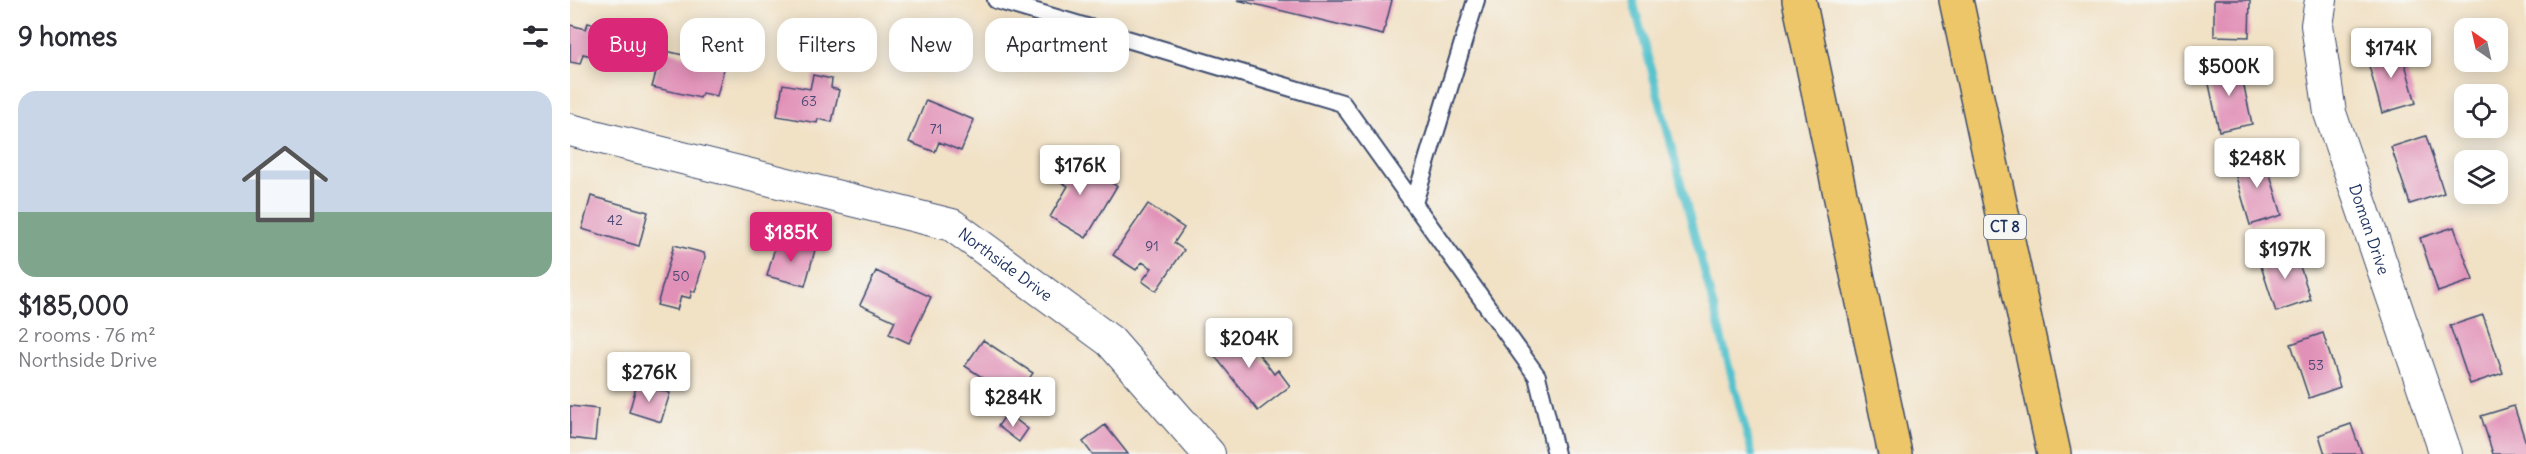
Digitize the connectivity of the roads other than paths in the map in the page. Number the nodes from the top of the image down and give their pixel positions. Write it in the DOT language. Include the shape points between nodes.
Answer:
graph roads {
  1 [pos="996,0"];
  2 [pos="1476,0"];
  3 [pos="1799,0"];
  4 [pos="1956,0"];
  5 [pos="2321,0"];
  6 [pos="570,130"];
  7 [pos="1414,203"];
  8 [pos="1209,454"];
  9 [pos="1556,454"];
  10 [pos="1895,454"];
  11 [pos="2054,454"];
  12 [pos="2446,454"];
  1 -- 7 [label="lane" via="1342,103"];
  2 -- 7 [label="lane"];
  3 -- 10 [label="highway"];
  4 -- 11 [label="highway, CT 8"];
  5 -- 12 [label="street, Doman Drive" via="2317,25 2330,113"];
  6 -- 8 [label="street, Northside Drive" via="952,225 1110,341"];
  7 -- 9 [label="lane" via="1537,376"];
}
